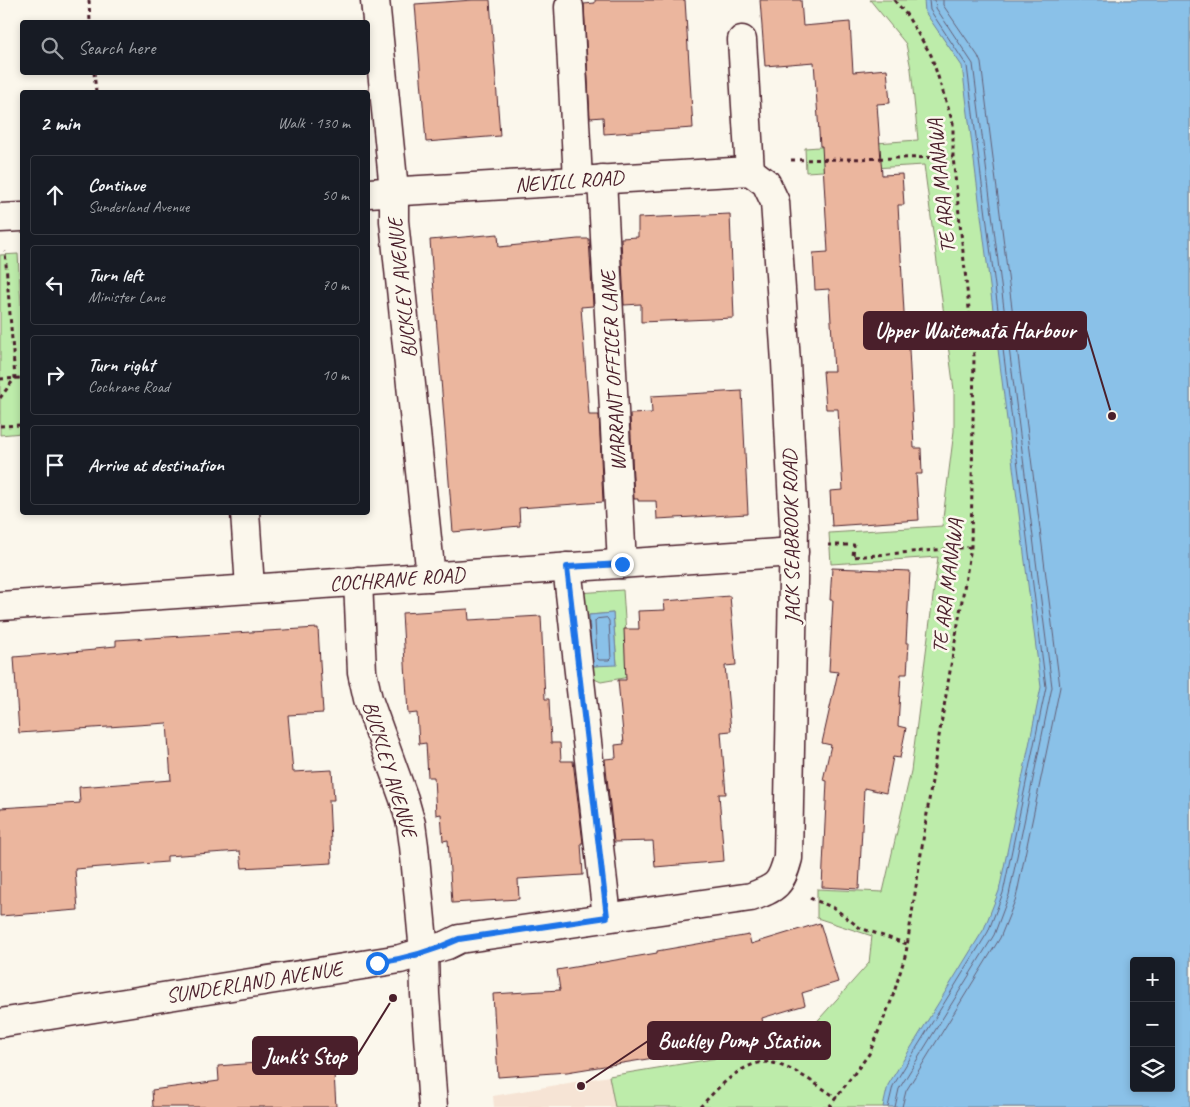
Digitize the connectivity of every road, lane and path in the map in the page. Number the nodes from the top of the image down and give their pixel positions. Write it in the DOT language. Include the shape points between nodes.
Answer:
graph roads {
  1 [pos="89,0"];
  2 [pos="375,0"];
  3 [pos="894,0"];
  4 [pos="569,7"];
  5 [pos="90,20"];
  6 [pos="742,40"];
  7 [pos="94,75"];
  8 [pos="96,90"];
  9 [pos="953,156"];
  10 [pos="790,160"];
  11 [pos="758,177"];
  12 [pos="590,179"];
  13 [pos="381,192"];
  14 [pos="20,217"];
  15 [pos="0,218"];
  16 [pos="5,251"];
  17 [pos="15,378"];
  18 [pos="20,378"];
  19 [pos="0,379"];
  20 [pos="0,398"];
  21 [pos="20,425"];
  22 [pos="0,426"];
  23 [pos="245,515"];
  24 [pos="828,545"];
  25 [pos="971,548"];
  26 [pos="794,552"];
  27 [pos="622,564"];
  28 [pos="567,567"];
  29 [pos="431,577"];
  30 [pos="358,582"];
  31 [pos="250,588"];
  32 [pos="0,606"];
  33 [pos="771,890"];
  34 [pos="810,898"];
  35 [pos="607,917"];
  36 [pos="907,944"];
  37 [pos="424,952"];
  38 [pos="0,1023"];
  39 [pos="837,1098"];
  40 [pos="434,1107"];
  41 [pos="700,1107"];
  42 [pos="829,1107"];
  1 -- 5 [label="path"];
  2 -- 13 [label="street, BUCKLEY AVENUE"];
  3 -- 9 [label="path, TE ARA MANAWA" via="931,55 953,123"];
  4 -- 12 [label="street, WARRANT OFFICER LANE"];
  6 -- 11 [label="street, JACK SEABROOK ROAD"];
  7 -- 8 [label="path"];
  9 -- 10 [label="path"];
  9 -- 25 [label="path, TE ARA MANAWA" via="974,356"];
  11 -- 12 [label="street, NEVILL ROAD"];
  11 -- 26 [label="street, JACK SEABROOK ROAD" via="775,202"];
  12 -- 13 [label="street, NEVILL ROAD"];
  12 -- 27 [label="street, WARRANT OFFICER LANE"];
  13 -- 29 [label="street, BUCKLEY AVENUE" via="394,221"];
  14 -- 15 [label="street"];
  16 -- 17 [label="path"];
  17 -- 18 [label="path"];
  17 -- 19 [label="path"];
  17 -- 20 [label="path"];
  21 -- 22 [label="path"];
  23 -- 31 [label="street"];
  24 -- 25 [label="path" via="854,545 853,557"];
  25 -- 36 [label="path, TE ARA MANAWA"];
  26 -- 27 [label="street, COCHRANE ROAD"];
  26 -- 33 [label="street, JACK SEABROOK ROAD" via="788,858 785,870"];
  27 -- 28 [label="street, COCHRANE ROAD"];
  28 -- 29 [label="street, COCHRANE ROAD"];
  28 -- 35 [label="street"];
  29 -- 30 [label="street, COCHRANE ROAD"];
  30 -- 31 [label="street, COCHRANE ROAD"];
  30 -- 37 [label="street, BUCKLEY AVENUE" via="362,672 368,699 411,824"];
  31 -- 32 [label="street, COCHRANE ROAD"];
  33 -- 35 [label="street, SUNDERLAND AVENUE" via="751,897"];
  34 -- 36 [label="path" via="834,908 860,928"];
  35 -- 37 [label="street, SUNDERLAND AVENUE" via="459,939"];
  36 -- 39 [label="path, TE ARA MANAWA" via="892,999 869,1054"];
  37 -- 38 [label="street, SUNDERLAND AVENUE" via="400,959"];
  37 -- 40 [label="street, BUCKLEY AVENUE"];
  39 -- 41 [label="path" via="803,1076 772,1063 742,1069 718,1087"];
  39 -- 42 [label="path, TE ARA MANAWA"];
}
